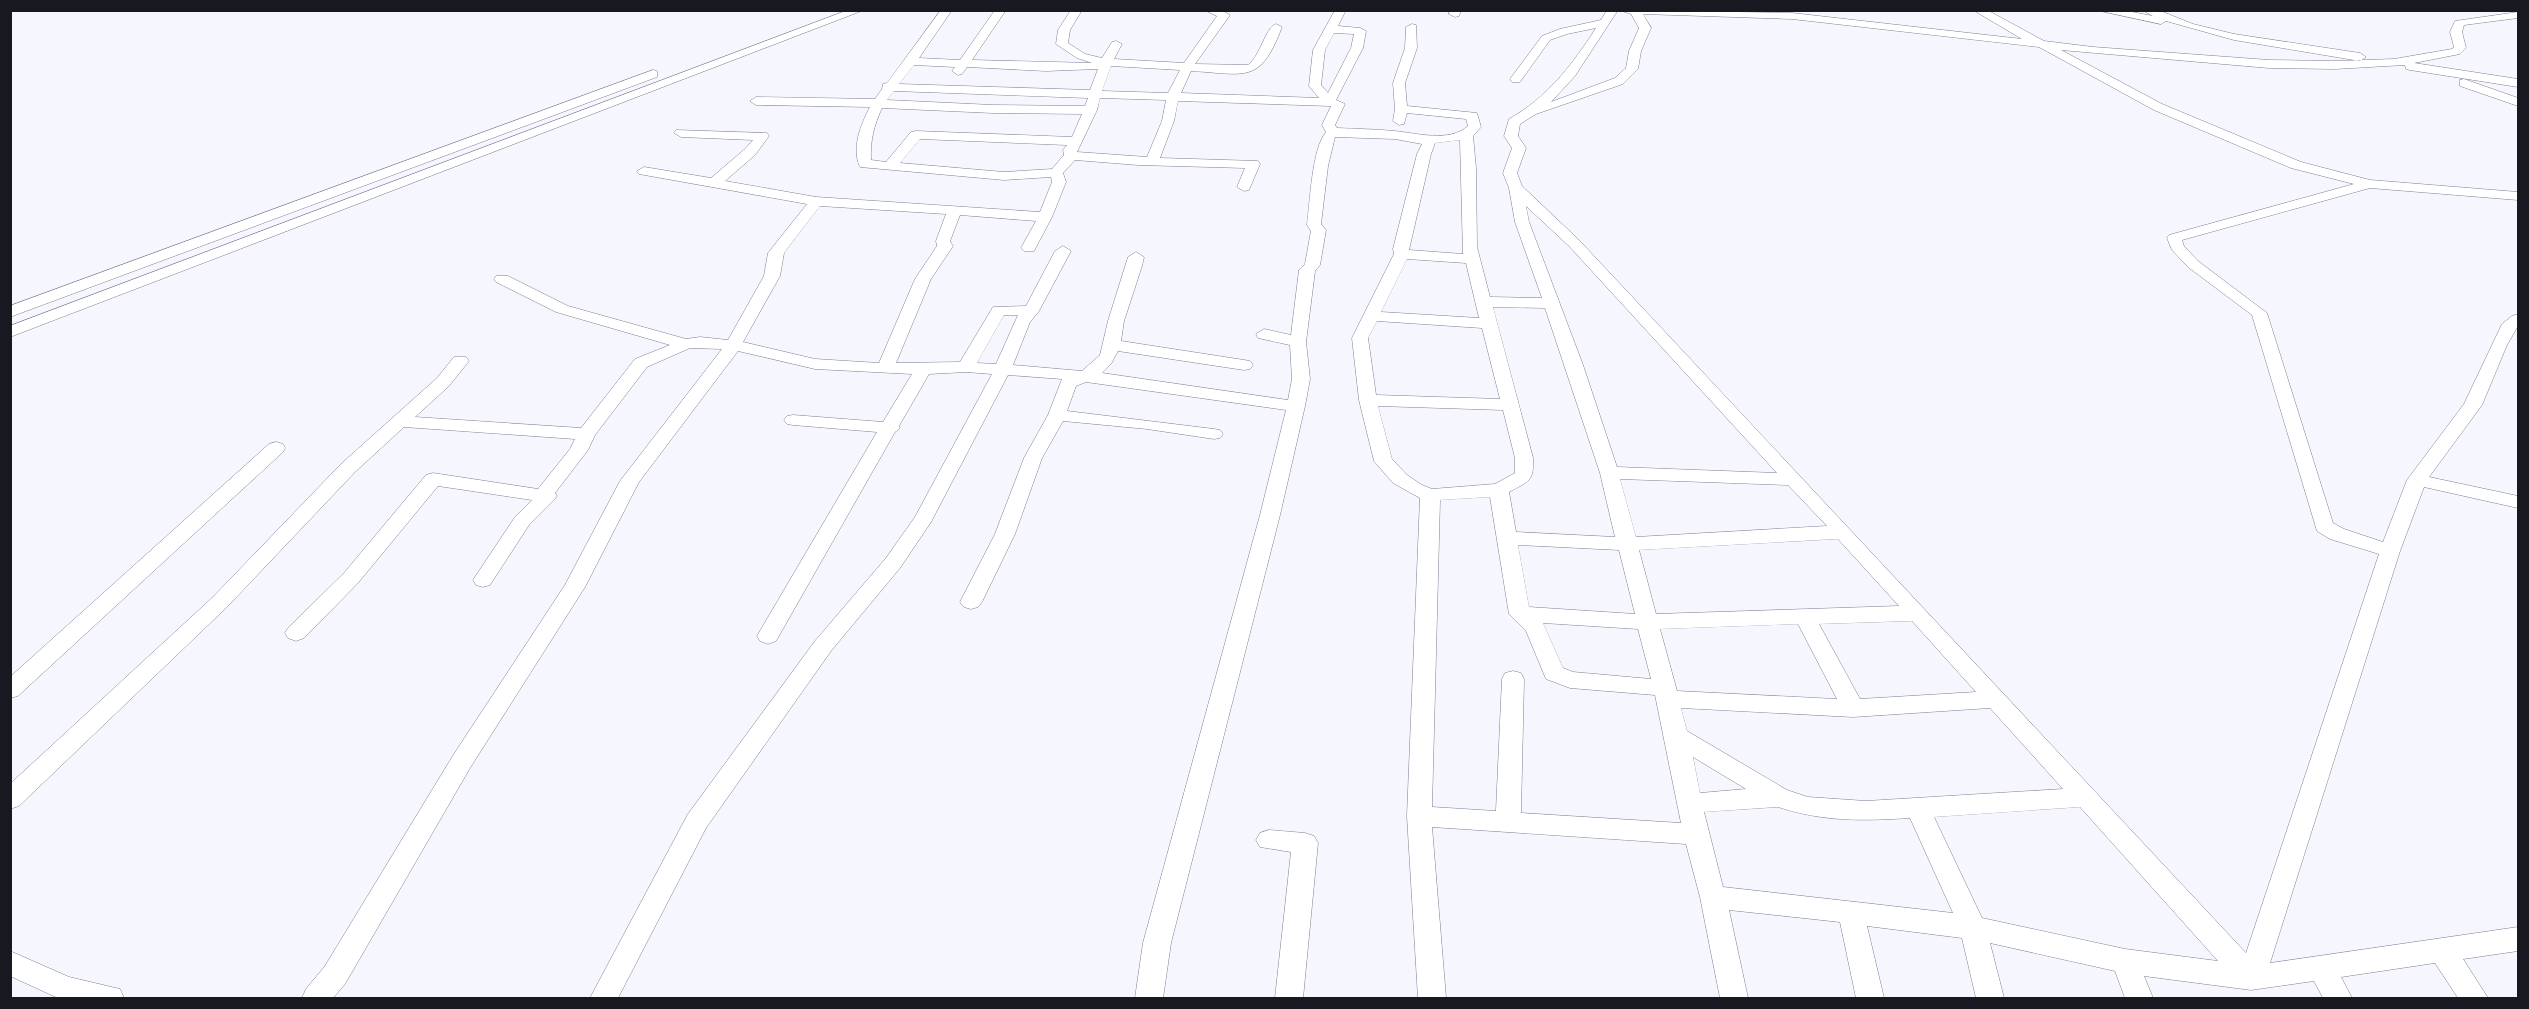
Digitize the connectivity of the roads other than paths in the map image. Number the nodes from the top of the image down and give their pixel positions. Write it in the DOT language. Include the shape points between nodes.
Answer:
graph roads {
  1 [pos="824,10"];
  2 [pos="859,10"];
  3 [pos="947,10"];
  4 [pos="1001,10"];
  5 [pos="1077,10"];
  6 [pos="1209,10"];
  7 [pos="1341,10"];
  8 [pos="1614,10"];
  9 [pos="1978,10"];
  10 [pos="2101,10"];
  11 [pos="2147,10"];
  12 [pos="1630,11"];
  13 [pos="1721,12"];
  14 [pos="2518,15"];
  15 [pos="1605,23"];
  16 [pos="2188,26"];
  17 [pos="1276,27"];
  18 [pos="1412,27"];
  19 [pos="1332,29"];
  20 [pos="1116,44"];
  21 [pos="2045,45"];
  22 [pos="910,61"];
  23 [pos="1104,62"];
  24 [pos="964,63"];
  25 [pos="2394,63"];
  26 [pos="1187,67"];
  27 [pos="2425,69"];
  28 [pos="1516,79"];
  29 [pos="2518,83"];
  30 [pos="887,87"];
  31 [pos="948,89"];
  32 [pos="1095,93"];
  33 [pos="1173,96"];
  34 [pos="756,101"];
  35 [pos="879,102"];
  36 [pos="1329,102"];
  37 [pos="2518,102"];
  38 [pos="1401,109"];
  39 [pos="1091,111"];
  40 [pos="1535,112"];
  41 [pos="1333,132"];
  42 [pos="681,133"];
  43 [pos="1395,135"];
  44 [pos="1466,135"];
  45 [pos="1428,140"];
  46 [pos="1077,141"];
  47 [pos="1071,156"];
  48 [pos="1152,161"];
  49 [pos="891,165"];
  50 [pos="644,171"];
  51 [pos="1056,173"];
  52 [pos="714,183"];
  53 [pos="2370,184"];
  54 [pos="1244,188"];
  55 [pos="1516,188"];
  56 [pos="2518,196"];
  57 [pos="816,201"];
  58 [pos="954,211"];
  59 [pos="1045,217"];
  60 [pos="1029,248"];
  61 [pos="1063,251"];
  62 [pos="1402,254"];
  63 [pos="1136,257"];
  64 [pos="1472,259"];
  65 [pos="502,279"];
  66 [pos="1484,302"];
  67 [pos="1551,303"];
  68 [pos="1031,311"];
  69 [pos="10,312"];
  70 [pos="1372,315"];
  71 [pos="2518,319"];
  72 [pos="1489,323"];
  73 [pos="10,332"];
  74 [pos="1264,334"];
  75 [pos="1298,342"];
  76 [pos="686,344"];
  77 [pos="1113,345"];
  78 [pos="732,347"];
  79 [pos="460,361"];
  80 [pos="1244,364"];
  81 [pos="886,367"];
  82 [pos="966,368"];
  83 [pos="923,369"];
  84 [pos="1002,371"];
  85 [pos="1084,376"];
  86 [pos="1368,400"];
  87 [pos="1511,405"];
  88 [pos="1296,406"];
  89 [pos="1057,415"];
  90 [pos="793,420"];
  91 [pos="402,422"];
  92 [pos="891,428"];
  93 [pos="586,434"];
  94 [pos="1214,434"];
  95 [pos="276,448"];
  96 [pos="1610,473"];
  97 [pos="1794,479"];
  98 [pos="2417,480"];
  99 [pos="1498,490"];
  100 [pos="544,494"];
  101 [pos="1430,495"];
  102 [pos="2518,502"];
  103 [pos="1843,531"];
  104 [pos="1506,538"];
  105 [pos="1628,544"];
  106 [pos="2390,551"];
  107 [pos="483,580"];
  108 [pos="971,602"];
  109 [pos="1917,613"];
  110 [pos="1520,614"];
  111 [pos="1804,615"];
  112 [pos="1648,622"];
  113 [pos="296,633"];
  114 [pos="768,636"];
  115 [pos="1513,679"];
  116 [pos="10,690"];
  117 [pos="1667,694"];
  118 [pos="1996,699"];
  119 [pos="1853,708"];
  120 [pos="1677,736"];
  121 [pos="1778,797"];
  122 [pos="2086,797"];
  123 [pos="10,799"];
  124 [pos="1690,803"];
  125 [pos="1918,807"];
  126 [pos="1419,816"];
  127 [pos="1508,822"];
  128 [pos="1696,834"];
  129 [pos="1269,840"];
  130 [pos="1713,897"];
  131 [pos="1851,913"];
  132 [pos="1973,928"];
  133 [pos="2518,939"];
  134 [pos="2441,950"];
  135 [pos="2125,961"];
  136 [pos="10,963"];
  137 [pos="2321,968"];
  138 [pos="2252,978"];
  139 [pos="110,999"];
  140 [pos="316,999"];
  141 [pos="604,999"];
  142 [pos="1149,999"];
  143 [pos="1289,999"];
  144 [pos="1432,999"];
  145 [pos="1734,999"];
  146 [pos="1870,999"];
  147 [pos="1990,999"];
  148 [pos="2139,999"];
  149 [pos="2338,999"];
  150 [pos="2475,999"];
  1 -- 69 [label="street"];
  2 -- 73 [label="street"];
  3 -- 22 [label="street"];
  4 -- 24 [label="street"];
  5 -- 23 [label="street" via="1064,30 1062,44 1081,56"];
  6 -- 26 [label="street" via="1224,15"];
  7 -- 19 [label="street"];
  8 -- 15 [label="street"];
  9 -- 21 [label="street"];
  10 -- 16 [label="street"];
  11 -- 16 [label="street"];
  12 -- 13 [label="street"];
  12 -- 40 [label="street" via="1645,28 1632,69 1619,81"];
  13 -- 21 [label="street" via="1792,16"];
  14 -- 25 [label="street" via="2459,23 2456,32 2460,48 2456,52"];
  15 -- 28 [label="street" via="1564,30 1546,38"];
  15 -- 40 [label="street" via="1580,63"];
  16 -- 25 [label="street"];
  17 -- 26 [label="street" via="1252,69"];
  18 -- 38 [label="street" via="1411,48 1399,83"];
  19 -- 36 [label="street" via="1319,50 1315,86"];
  19 -- 36 [label="street" via="1360,31 1357,48"];
  20 -- 23 [label="street"];
  21 -- 25 [label="street" via="2269,64"];
  21 -- 53 [label="street" via="2186,120 2296,165"];
  22 -- 24 [label="street"];
  22 -- 30 [label="street"];
  23 -- 24 [label="street" via="1093,67"];
  23 -- 26 [label="street"];
  23 -- 32 [label="street"];
  24 -- 31 [label="street"];
  25 -- 27 [label="street"];
  26 -- 33 [label="street"];
  27 -- 29 [label="street"];
  27 -- 37 [label="street"];
  30 -- 31 [label="street"];
  30 -- 35 [label="street"];
  31 -- 32 [label="street"];
  32 -- 33 [label="street"];
  32 -- 39 [label="street"];
  33 -- 36 [label="street"];
  33 -- 48 [label="street"];
  34 -- 35 [label="street"];
  35 -- 39 [label="street"];
  35 -- 49 [label="street" via="871,113 862,151 865,164"];
  36 -- 41 [label="street" via="1339,104 1328,125"];
  38 -- 43 [label="street"];
  38 -- 44 [label="street" via="1472,116 1475,127"];
  39 -- 46 [label="street"];
  40 -- 55 [label="street" via="1514,122 1511,136 1519,148 1510,173"];
  41 -- 43 [label="street"];
  41 -- 75 [label="street" via="1321,166 1314,225 1319,230 1312,265 1307,270"];
  42 -- 52 [label="street" via="762,136 750,152"];
  43 -- 45 [label="street"];
  44 -- 45 [label="street"];
  44 -- 64 [label="street"];
  45 -- 62 [label="street"];
  46 -- 47 [label="street" via="1070,150"];
  46 -- 49 [label="street" via="916,135"];
  47 -- 48 [label="street"];
  47 -- 51 [label="street"];
  48 -- 54 [label="street" via="1253,164"];
  49 -- 51 [label="street" via="1004,176"];
  50 -- 52 [label="street"];
  51 -- 59 [label="street" via="1059,182"];
  52 -- 57 [label="street"];
  53 -- 56 [label="street"];
  53 -- 106 [label="street" via="2174,238 2193,264 2259,313 2324,526"];
  55 -- 67 [label="street" via="1522,222"];
  55 -- 97 [label="street" via="1574,243"];
  57 -- 58 [label="street"];
  57 -- 78 [label="street" via="776,253 772,276"];
  58 -- 59 [label="street"];
  58 -- 81 [label="street" via="943,241 945,246 923,279"];
  59 -- 60 [label="street"];
  61 -- 68 [label="street"];
  62 -- 64 [label="street"];
  62 -- 70 [label="street"];
  63 -- 77 [label="street" via="1134,276 1116,320"];
  64 -- 66 [label="street"];
  65 -- 76 [label="street" via="562,309"];
  66 -- 67 [label="street"];
  66 -- 72 [label="street"];
  67 -- 96 [label="street"];
  68 -- 82 [label="street" via="999,310"];
  68 -- 84 [label="street" via="1022,321"];
  70 -- 72 [label="street"];
  70 -- 86 [label="street" via="1360,338"];
  71 -- 98 [label="street" via="2510,324 2499,345 2473,405"];
  72 -- 87 [label="street"];
  74 -- 75 [label="street"];
  75 -- 88 [label="street" via="1301,379"];
  76 -- 78 [label="street"];
  76 -- 93 [label="street" via="640,363"];
  77 -- 80 [label="street"];
  77 -- 85 [label="street" via="1102,364"];
  78 -- 81 [label="street" via="824,365"];
  78 -- 140 [label="street" via="630,481 575,587 462,761 335,975"];
  79 -- 91 [label="street"];
  81 -- 83 [label="street"];
  82 -- 83 [label="street"];
  82 -- 84 [label="street"];
  83 -- 92 [label="street"];
  84 -- 85 [label="street"];
  84 -- 141 [label="street" via="918,527 823,646 697,821"];
  85 -- 88 [label="street"];
  85 -- 89 [label="street" via="1068,383"];
  86 -- 87 [label="street"];
  86 -- 101 [label="street" via="1383,461 1400,479"];
  87 -- 99 [label="street" via="1524,458 1524,476"];
  88 -- 142 [label="street" via="1157,943"];
  89 -- 94 [label="street"];
  89 -- 108 [label="street" via="1033,459 1005,534"];
  90 -- 92 [label="street"];
  91 -- 93 [label="street"];
  91 -- 123 [label="street" via="348,468 220,602"];
  92 -- 114 [label="street"];
  93 -- 100 [label="street" via="579,450"];
  95 -- 116 [label="street"];
  96 -- 97 [label="street"];
  96 -- 105 [label="street"];
  97 -- 103 [label="street"];
  98 -- 102 [label="street"];
  98 -- 106 [label="street"];
  99 -- 101 [label="street"];
  99 -- 104 [label="street"];
  100 -- 107 [label="street" via="547,496 522,521"];
  100 -- 113 [label="street" via="433,479 351,578"];
  101 -- 126 [label="street"];
  103 -- 105 [label="street"];
  103 -- 109 [label="street"];
  104 -- 105 [label="street"];
  104 -- 110 [label="street"];
  105 -- 112 [label="street"];
  106 -- 138 [label="street"];
  109 -- 111 [label="street"];
  109 -- 118 [label="street"];
  110 -- 112 [label="street"];
  110 -- 117 [label="street" via="1535,627 1554,673 1562,678"];
  111 -- 112 [label="street"];
  111 -- 119 [label="street"];
  112 -- 117 [label="street"];
  115 -- 127 [label="street"];
  117 -- 119 [label="street"];
  117 -- 120 [label="street"];
  118 -- 119 [label="street"];
  118 -- 122 [label="street"];
  120 -- 121 [label="street"];
  120 -- 124 [label="street"];
  121 -- 124 [label="street"];
  121 -- 125 [label="street" via="1808,807 1866,811"];
  122 -- 125 [label="street"];
  122 -- 138 [label="street"];
  124 -- 128 [label="street"];
  125 -- 132 [label="street"];
  126 -- 127 [label="street"];
  126 -- 144 [label="street"];
  127 -- 128 [label="street"];
  128 -- 130 [label="street"];
  129 -- 143 [label="street" via="1305,843"];
  130 -- 131 [label="street"];
  130 -- 145 [label="street"];
  131 -- 132 [label="street"];
  131 -- 146 [label="street"];
  132 -- 135 [label="street"];
  132 -- 147 [label="street"];
  133 -- 134 [label="street"];
  134 -- 137 [label="street"];
  134 -- 150 [label="street"];
  135 -- 138 [label="street"];
  135 -- 148 [label="street"];
  136 -- 139 [label="street" via="66,989"];
  137 -- 138 [label="street"];
  137 -- 149 [label="street"];
}
